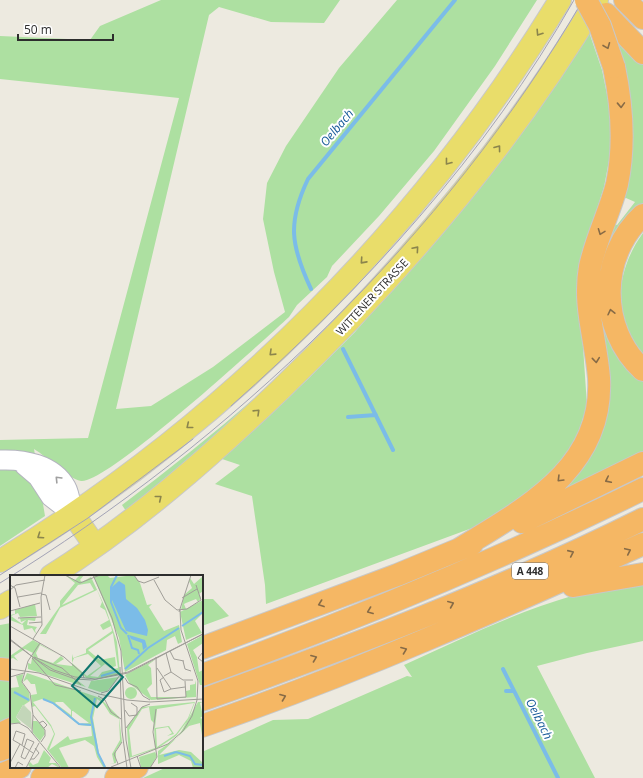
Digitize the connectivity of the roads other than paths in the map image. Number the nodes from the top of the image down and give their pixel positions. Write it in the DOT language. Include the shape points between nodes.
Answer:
graph roads {
  1 [pos="560,0"];
  2 [pos="586,0"];
  3 [pos="625,0"];
  4 [pos="599,5"];
  5 [pos="643,18"];
  6 [pos="643,54"];
  7 [pos="643,215"];
  8 [pos="643,370"];
  9 [pos="0,460"];
  10 [pos="643,463"];
  11 [pos="643,490"];
  12 [pos="73,514"];
  13 [pos="643,519"];
  14 [pos="643,544"];
  15 [pos="95,546"];
  16 [pos="458,550"];
  17 [pos="0,561"];
  18 [pos="643,574"];
  19 [pos="52,575"];
  20 [pos="10,602"];
  21 [pos="0,608"];
  22 [pos="503,608"];
  23 [pos="208,645"];
  24 [pos="203,675"];
  25 [pos="203,700"];
  26 [pos="246,711"];
  27 [pos="203,726"];
  28 [pos="10,729"];
  29 [pos="203,733"];
  30 [pos="0,734"];
  31 [pos="10,746"];
  32 [pos="0,750"];
  33 [pos="17,768"];
  34 [pos="75,768"];
  35 [pos="135,768"];
  36 [pos="0,774"];
  37 [pos="42,778"];
  38 [pos="116,778"];
  1 -- 12 [label="main road, one-way" via="510,77 457,150 398,223 356,269 267,358 219,401"];
  2 -- 16 [label="highway, one-way, bridge" via="600,26 621,98 621,152 617,184 595,249 587,286 599,379 594,424 579,455 551,488 531,505"];
  3 -- 5 [label="highway"];
  4 -- 6 [label="highway"];
  15 -- 4 [label="main road, WITTENER STRASSE, one-way" via="154,502 219,448 310,361 398,269 446,215 500,146"];
  8 -- 7 [label="highway, one-way" via="623,344 609,302 614,258 622,241"];
  9 -- 12 [label="street" via="39,464 49,470 66,487"];
  10 -- 16 [label="highway, one-way" via="540,514"];
  11 -- 24 [label="highway, A 448, one-way" via="500,557 406,597"];
  12 -- 15 [label="main road"];
  12 -- 17 [label="main road, one-way"];
  25 -- 13 [label="highway, A 448, one-way" via="415,620 559,559"];
  22 -- 14 [label="highway, one-way"];
  15 -- 19 [label="main road, WITTENER STRASSE"];
  16 -- 23 [label="highway, one-way"];
  18 -- 22 [label="highway" via="577,585"];
  20 -- 21 [label="main road"];
  26 -- 22 [label="highway, one-way" via="424,642"];
  26 -- 27 [label="highway"];
  26 -- 29 [label="highway"];
  28 -- 30 [label="highway"];
  31 -- 32 [label="highway"];
  33 -- 36 [label="highway"];
  34 -- 37 [label="highway"];
  35 -- 38 [label="highway"];
}
